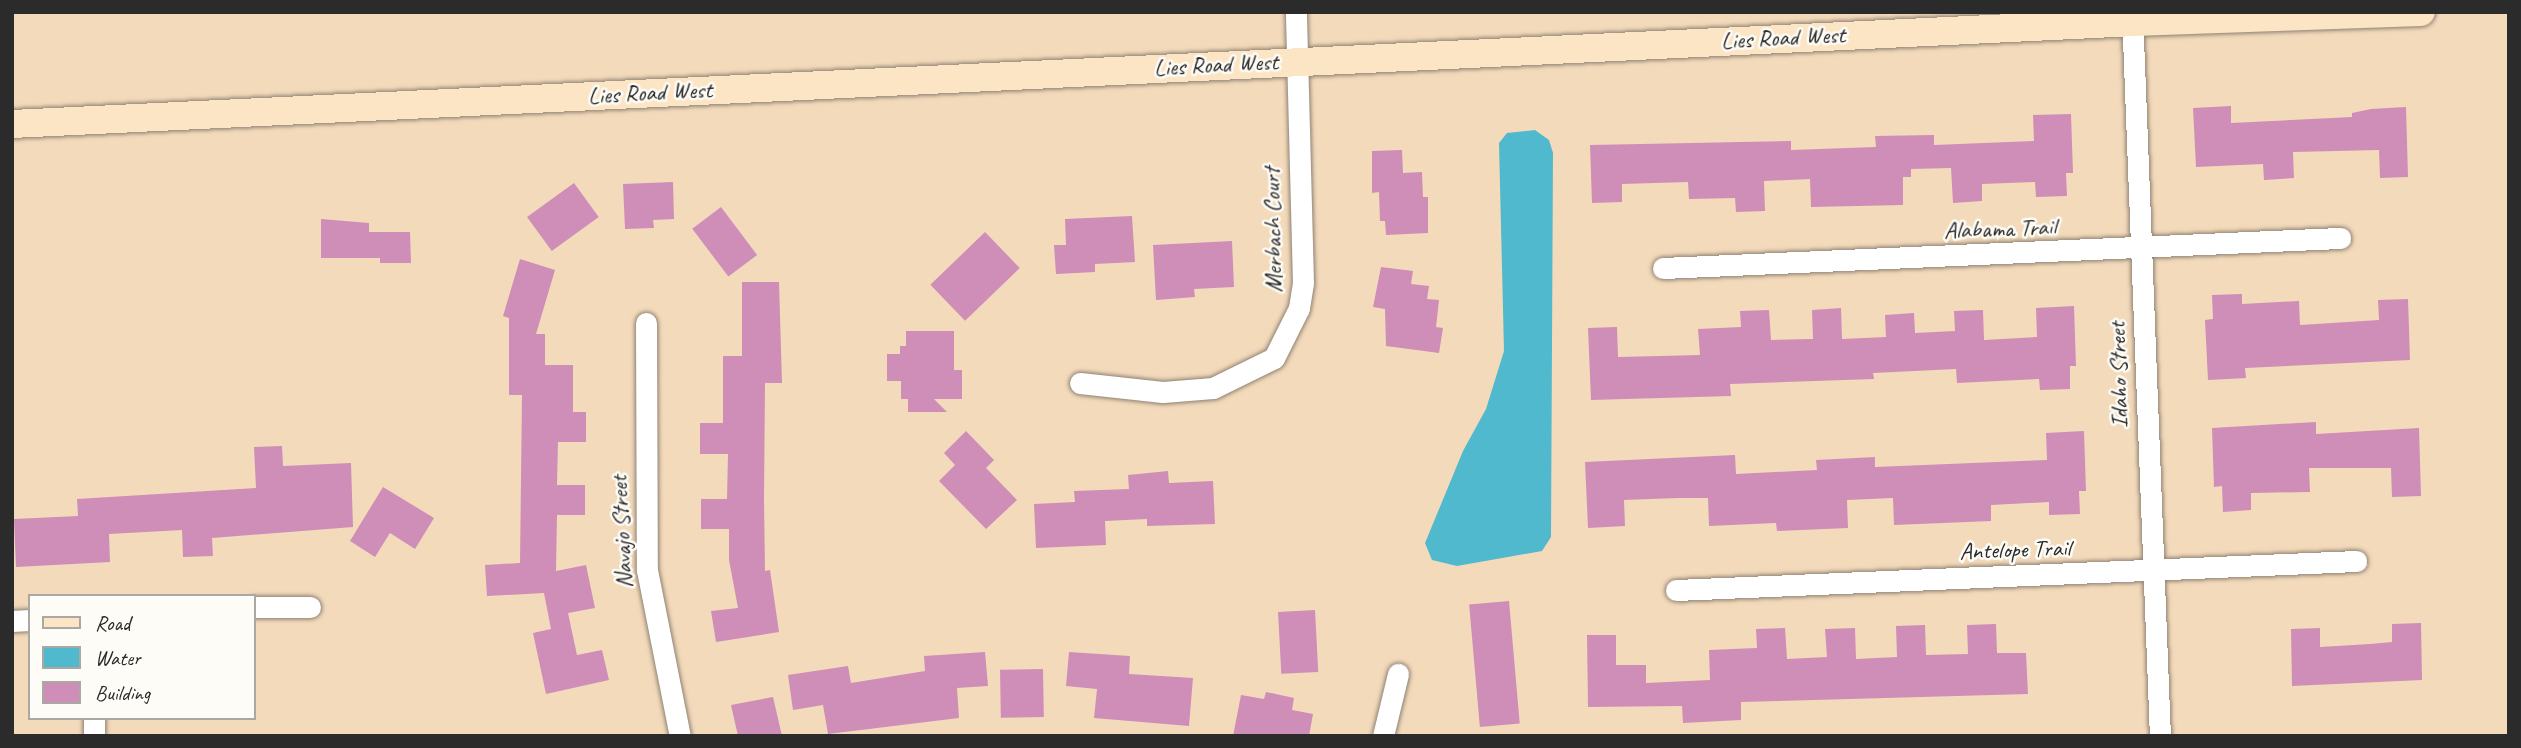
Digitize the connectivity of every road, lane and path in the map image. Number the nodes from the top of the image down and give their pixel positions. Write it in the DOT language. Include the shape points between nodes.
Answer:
graph roads {
  1 [pos="1296,12"];
  2 [pos="2421,12"];
  3 [pos="2133,17"];
  4 [pos="1295,62"];
  5 [pos="12,124"];
  6 [pos="2340,238"];
  7 [pos="2140,250"];
  8 [pos="1663,268"];
  9 [pos="646,323"];
  10 [pos="1080,383"];
  11 [pos="2356,561"];
  12 [pos="2153,570"];
  13 [pos="1676,590"];
  14 [pos="256,607"];
  15 [pos="310,607"];
  16 [pos="1398,674"];
  17 [pos="680,736"];
  18 [pos="1382,736"];
  19 [pos="2160,736"];
  1 -- 4 [label="street, Merbach Court"];
  2 -- 3 [label="street, Lies Road West"];
  3 -- 4 [label="street, Lies Road West"];
  3 -- 7 [label="street, Idaho Street"];
  4 -- 5 [label="street, Lies Road West"];
  4 -- 10 [label="street, Merbach Court" via="1303,283 1299,308 1274,358 1213,388 1163,392"];
  6 -- 7 [label="street, Alabama Trail"];
  7 -- 8 [label="street, Alabama Trail"];
  7 -- 12 [label="street, Idaho Street"];
  9 -- 17 [label="street, Navajo Street" via="647,570"];
  11 -- 12 [label="street, Antelope Trail"];
  12 -- 13 [label="street, Antelope Trail"];
  12 -- 19 [label="street, Idaho Street"];
  14 -- 15 [label="street"];
  16 -- 18 [label="street"];
}
